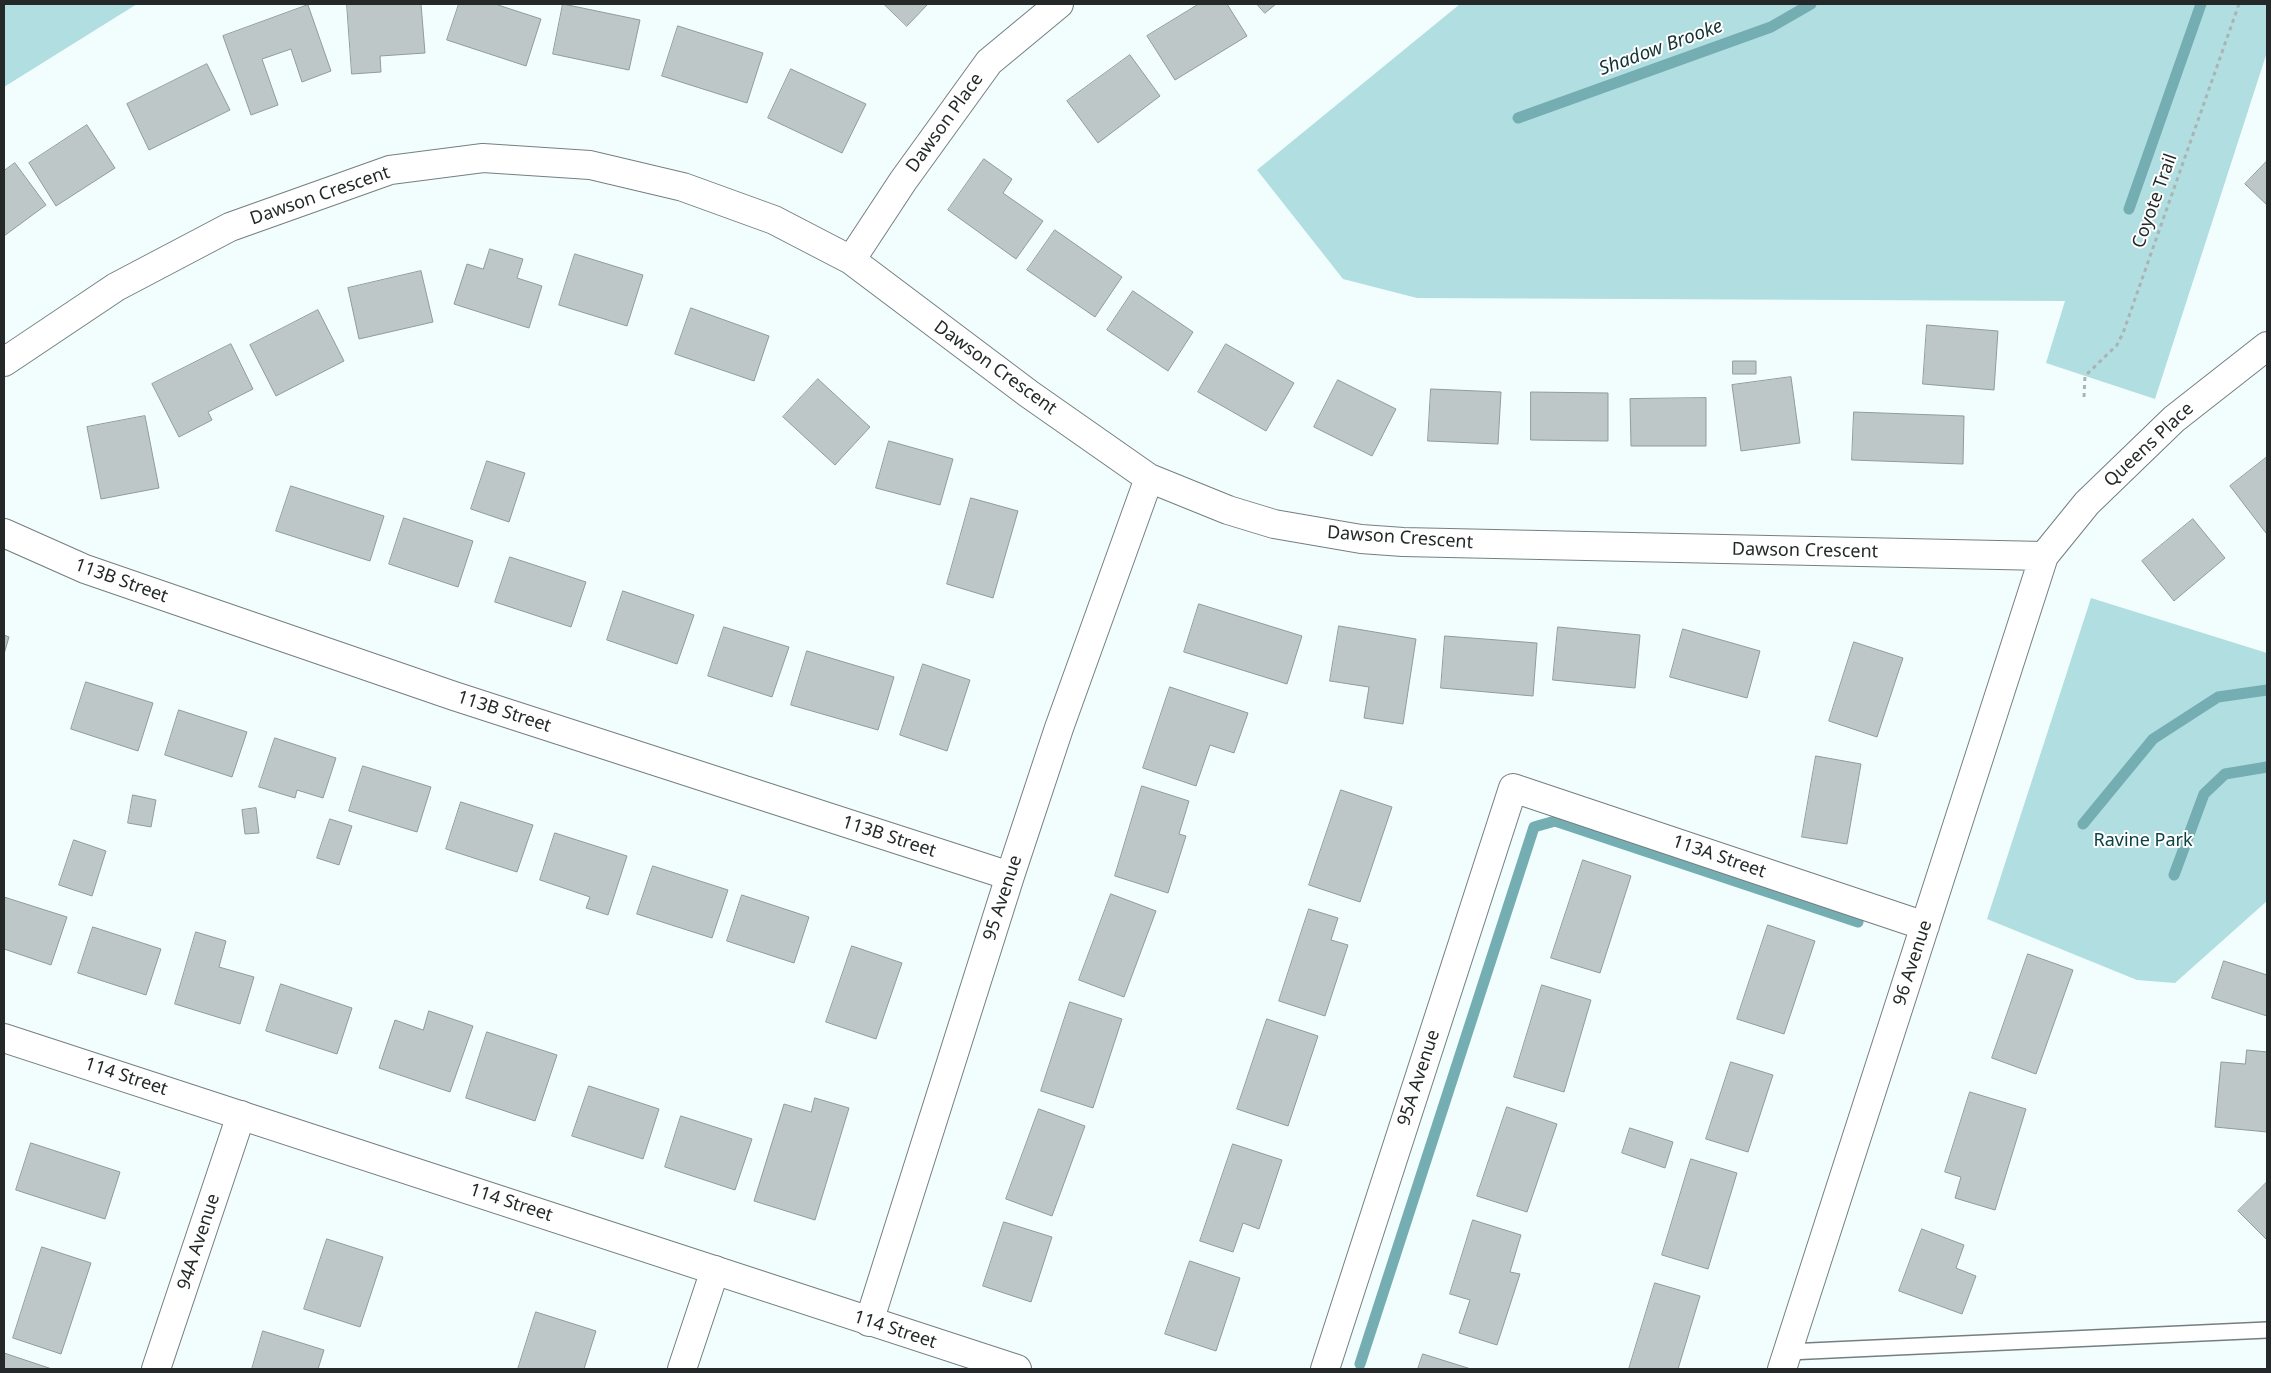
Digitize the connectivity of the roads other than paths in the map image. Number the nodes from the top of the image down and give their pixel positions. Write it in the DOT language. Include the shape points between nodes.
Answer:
graph roads {
  1 [pos="1059,4"];
  2 [pos="851,260"];
  3 [pos="2267,346"];
  4 [pos="4,362"];
  5 [pos="1149,478"];
  6 [pos="4,533"];
  7 [pos="2044,556"];
  8 [pos="1513,788"];
  9 [pos="1010,876"];
  10 [pos="1925,926"];
  11 [pos="4,1038"];
  12 [pos="241,1115"];
  13 [pos="715,1270"];
  14 [pos="869,1322"];
  15 [pos="2267,1330"];
  16 [pos="1785,1361"];
  17 [pos="156,1369"];
  18 [pos="682,1369"];
  19 [pos="1017,1369"];
  20 [pos="1325,1369"];
  1 -- 2 [label="street, Dawson Place" via="989,62 903,181"];
  2 -- 4 [label="street, Dawson Crescent" via="774,220 683,186 590,165 483,158 390,170 230,227 116,287"];
  2 -- 5 [label="street, Dawson Crescent" via="1028,394"];
  3 -- 7 [label="street, Queens Place" via="2174,419 2087,503"];
  5 -- 7 [label="street, Dawson Crescent" via="1228,510 1274,524 1361,539"];
  5 -- 9 [label="street, 95 Avenue" via="1059,728"];
  6 -- 9 [label="street, 113B Street" via="85,569 454,696"];
  7 -- 10 [label="street, 96 Avenue"];
  8 -- 10 [label="street, 113A Street"];
  8 -- 20 [label="street, 95A Avenue"];
  9 -- 14 [label="street, 95 Avenue"];
  10 -- 16 [label="street, 96 Avenue"];
  11 -- 12 [label="street, 114 Street"];
  12 -- 13 [label="street, 114 Street"];
  12 -- 17 [label="street, 94A Avenue"];
  13 -- 14 [label="street, 114 Street"];
  13 -- 18 [label="street"];
  14 -- 19 [label="street, 114 Street"];
  15 -- 16 [label="lane"];
}
